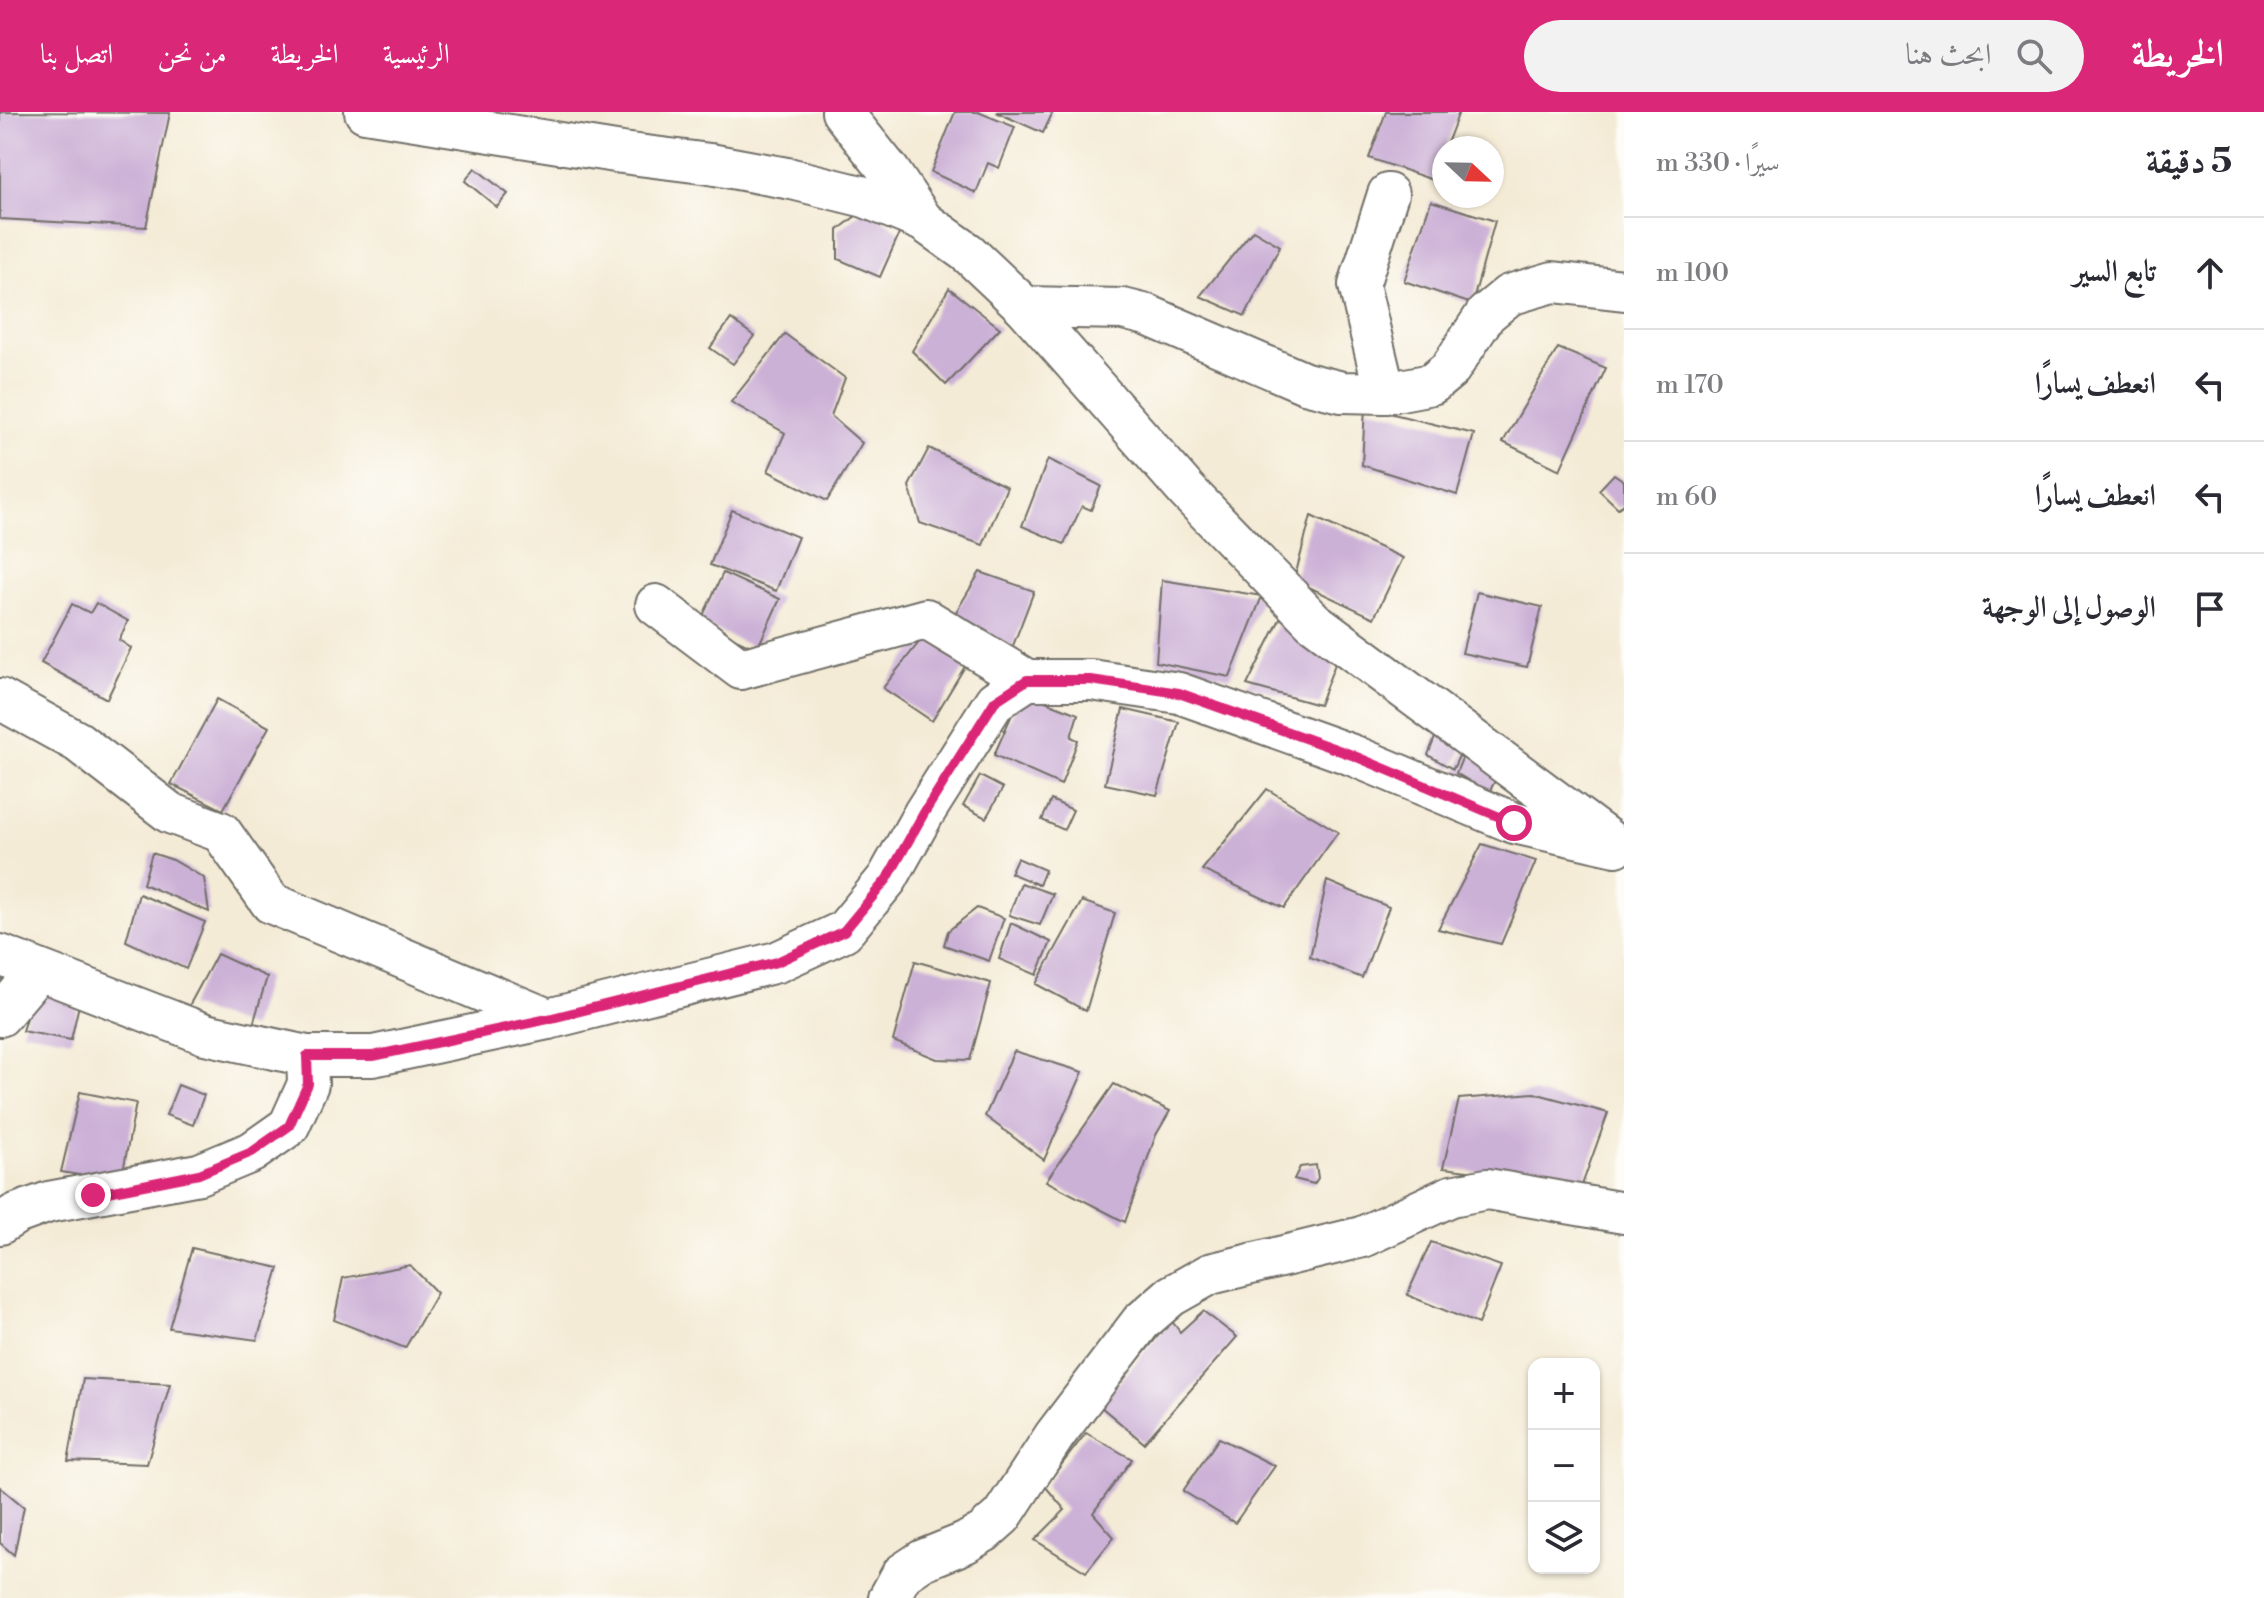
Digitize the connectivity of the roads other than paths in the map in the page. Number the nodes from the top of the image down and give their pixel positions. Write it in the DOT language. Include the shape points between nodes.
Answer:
graph roads {
  1 [pos="365,112"];
  2 [pos="842,112"];
  3 [pos="1388,194"];
  4 [pos="923,221"];
  5 [pos="1624,290"];
  6 [pos="1025,307"];
  7 [pos="1385,393"];
  8 [pos="656,605"];
  9 [pos="1027,680"];
  10 [pos="0,699"];
  11 [pos="1620,849"];
  12 [pos="0,955"];
  13 [pos="38,971"];
  14 [pos="0,1016"];
  15 [pos="548,1019"];
  16 [pos="307,1056"];
  17 [pos="1624,1213"];
  18 [pos="0,1224"];
  19 [pos="889,1598"];
  1 -- 4 [label="street" via="778,177 865,197"];
  2 -- 4 [label="street"];
  3 -- 7 [label="street" via="1359,285"];
  4 -- 6 [label="street" via="968,253"];
  5 -- 7 [label="street" via="1553,282 1509,295 1486,314 1450,369 1432,384"];
  6 -- 7 [label="street" via="1123,309 1305,383 1342,392"];
  6 -- 11 [label="street" via="1187,491 1313,621"];
  8 -- 9 [label="street" via="741,669 926,619"];
  9 -- 11 [label="street" via="1091,680 1179,693 1352,755 1514,823"];
  9 -- 15 [label="street" via="995,701 887,879 844,931 777,962"];
  10 -- 15 [label="street" via="78,742 170,813 221,832 271,903"];
  12 -- 13 [label="street"];
  13 -- 14 [label="street"];
  13 -- 16 [label="street" via="205,1034"];
  15 -- 16 [label="street" via="373,1056"];
  16 -- 18 [label="street" via="308,1084 289,1126 252,1152 199,1174 49,1202"];
  17 -- 19 [label="street" via="1487,1189 1451,1196 1362,1237 1210,1274 1171,1296 1141,1322 1055,1435 1002,1516 984,1532 902,1574"];
}
